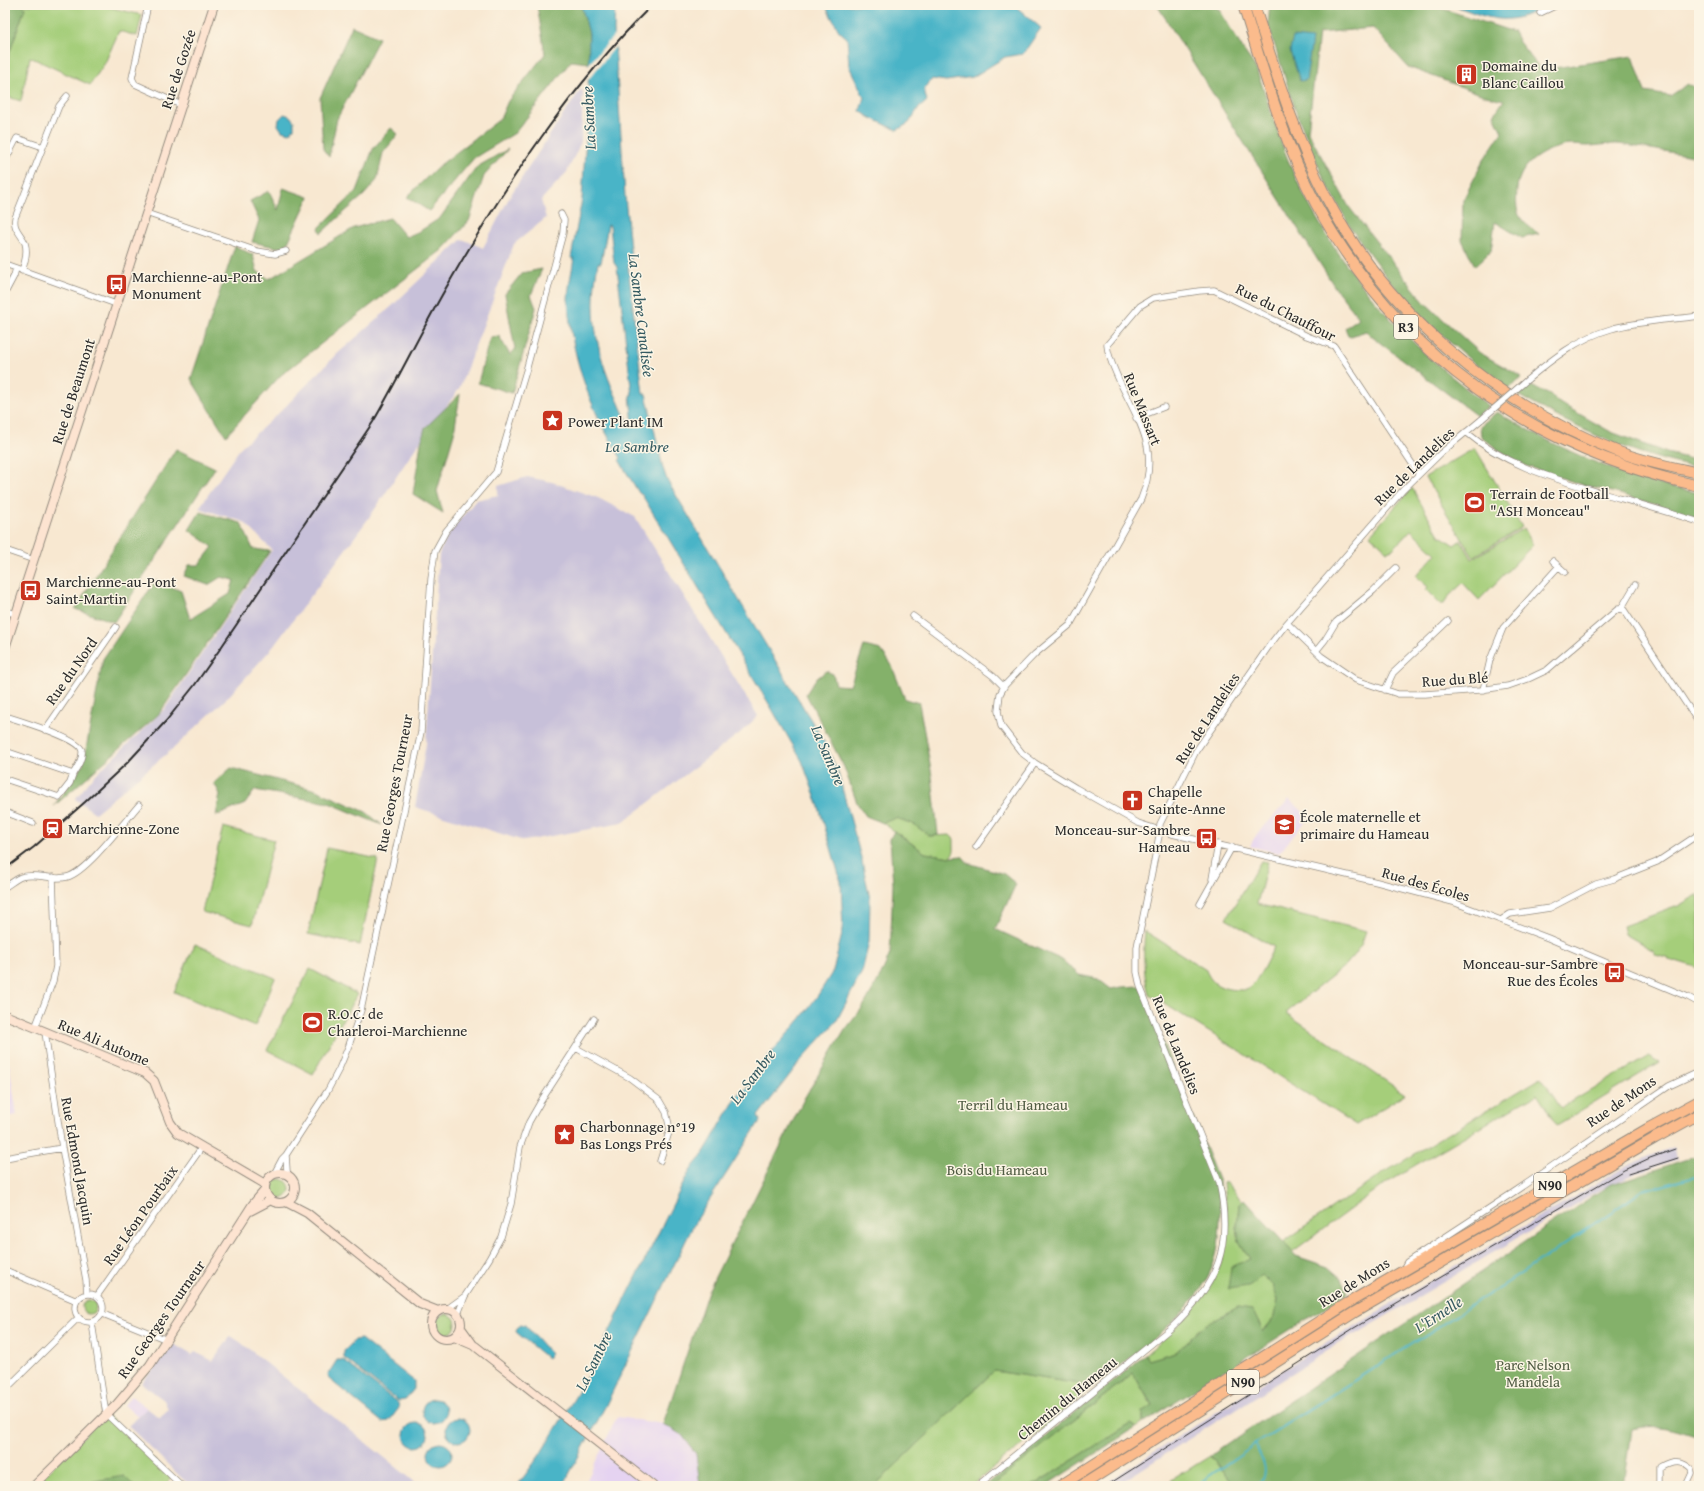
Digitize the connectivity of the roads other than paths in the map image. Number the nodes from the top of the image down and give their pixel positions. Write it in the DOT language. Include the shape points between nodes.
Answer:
graph roads {
  1 [pos="148,5"];
  2 [pos="214,5"];
  3 [pos="1243,5"];
  4 [pos="1254,5"];
  5 [pos="1557,5"];
  6 [pos="1540,13"];
  7 [pos="67,96"];
  8 [pos="181,105"];
  9 [pos="169,142"];
  10 [pos="43,147"];
  11 [pos="5,161"];
  12 [pos="146,213"];
  13 [pos="561,214"];
  14 [pos="286,251"];
  15 [pos="5,264"];
  16 [pos="16,268"];
  17 [pos="22,271"];
  18 [pos="1219,292"];
  19 [pos="5,293"];
  20 [pos="116,304"];
  21 [pos="1699,316"];
  22 [pos="1164,407"];
  23 [pos="1136,418"];
  24 [pos="1466,432"];
  25 [pos="1699,473"];
  26 [pos="1419,474"];
  27 [pos="1699,486"];
  28 [pos="1699,522"];
  29 [pos="5,550"];
  30 [pos="34,560"];
  31 [pos="1553,561"];
  32 [pos="1559,566"];
  33 [pos="1396,568"];
  34 [pos="1565,572"];
  35 [pos="1635,585"];
  36 [pos="1621,609"];
  37 [pos="5,611"];
  38 [pos="16,614"];
  39 [pos="913,616"];
  40 [pos="1448,620"];
  41 [pos="1287,623"];
  42 [pos="116,627"];
  43 [pos="5,648"];
  44 [pos="1316,651"];
  45 [pos="1004,687"];
  46 [pos="1385,690"];
  47 [pos="1483,690"];
  48 [pos="5,716"];
  49 [pos="1699,723"];
  50 [pos="45,730"];
  51 [pos="5,752"];
  52 [pos="1035,763"];
  53 [pos="74,774"];
  54 [pos="5,779"];
  55 [pos="139,805"];
  56 [pos="5,812"];
  57 [pos="33,823"];
  58 [pos="1159,830"];
  59 [pos="1699,834"];
  60 [pos="1218,844"];
  61 [pos="976,847"];
  62 [pos="1232,847"];
  63 [pos="53,877"];
  64 [pos="1211,884"];
  65 [pos="5,887"];
  66 [pos="1200,904"];
  67 [pos="1501,920"];
  68 [pos="1699,1003"];
  69 [pos="5,1015"];
  70 [pos="594,1019"];
  71 [pos="35,1028"];
  72 [pos="45,1032"];
  73 [pos="576,1048"];
  74 [pos="1699,1072"];
  75 [pos="1699,1101"];
  76 [pos="1699,1114"];
  77 [pos="202,1147"];
  78 [pos="62,1148"];
  79 [pos="286,1155"];
  80 [pos="5,1158"];
  81 [pos="660,1161"];
  82 [pos="274,1174"];
  83 [pos="288,1175"];
  84 [pos="265,1187"];
  85 [pos="294,1194"];
  86 [pos="271,1200"];
  87 [pos="286,1202"];
  88 [pos="250,1211"];
  89 [pos="307,1213"];
  90 [pos="5,1270"];
  91 [pos="1402,1271"];
  92 [pos="86,1294"];
  93 [pos="97,1296"];
  94 [pos="465,1296"];
  95 [pos="77,1301"];
  96 [pos="420,1304"];
  97 [pos="442,1310"];
  98 [pos="103,1314"];
  99 [pos="458,1314"];
  100 [pos="78,1318"];
  101 [pos="432,1320"];
  102 [pos="92,1323"];
  103 [pos="461,1328"];
  104 [pos="1171,1328"];
  105 [pos="454,1337"];
  106 [pos="167,1340"];
  107 [pos="475,1346"];
  108 [pos="5,1390"];
  109 [pos="106,1414"];
  110 [pos="34,1486"];
  111 [pos="182,1486"];
  112 [pos="653,1486"];
  113 [pos="977,1486"];
  114 [pos="1060,1486"];
  115 [pos="1081,1486"];
  116 [pos="1660,1486"];
  117 [pos="1685,1486"];
  1 -- 8 [label="street" via="132,78 135,84"];
  2 -- 8 [label="street, Rue de Gozée"];
  3 -- 27 [label="highway, R3" via="1278,115 1316,203 1341,245 1371,287 1405,326 1474,387 1520,418 1567,443 1616,464 1664,479"];
  4 -- 25 [label="highway, R3" via="1289,111 1326,195 1350,238 1414,318 1445,348 1483,378 1526,407 1570,431 1620,452"];
  5 -- 6 [label="street"];
  7 -- 10 [label="street" via="59,106"];
  8 -- 9 [label="street, Rue de Gozée"];
  9 -- 12 [label="street, Rue de Beaumont"];
  10 -- 11 [label="street" via="18,138"];
  10 -- 17 [label="street" via="15,218 14,225 25,242 26,259"];
  12 -- 14 [label="street" via="257,250 275,254"];
  12 -- 20 [label="street, Rue de Beaumont"];
  13 -- 79 [label="street, Rue Georges Tourneur" via="565,226 496,472 446,532 435,551 421,732 361,1010 335,1076"];
  15 -- 16 [label="street"];
  16 -- 17 [label="street"];
  16 -- 19 [label="street"];
  17 -- 20 [label="street"];
  18 -- 23 [label="street, Rue Massart" via="1199,291 1146,301 1107,345 1110,359"];
  18 -- 26 [label="street, Rue du Chauffour" via="1307,336 1334,346"];
  20 -- 30 [label="street, Rue de Beaumont"];
  21 -- 24 [label="street, Rue de Landelies, bridge" via="1632,324 1597,334 1572,346"];
  22 -- 23 [label="street"];
  23 -- 45 [label="street, Rue Massart" via="1146,440 1150,460 1148,480 1141,499 1070,625 1035,654"];
  24 -- 26 [label="street, Rue de Landelies"];
  24 -- 28 [label="street" via="1495,454 1525,468"];
  26 -- 41 [label="street, Rue de Landelies"];
  29 -- 30 [label="street"];
  30 -- 38 [label="street, Rue de Beaumont"];
  31 -- 32 [label="street"];
  32 -- 34 [label="street"];
  32 -- 47 [label="street" via="1503,628 1490,660"];
  33 -- 44 [label="street" via="1336,622"];
  35 -- 36 [label="street, Rue du Blé"];
  36 -- 47 [label="street, Rue du Blé" via="1547,670 1528,680"];
  36 -- 49 [label="street"];
  37 -- 38 [label="street"];
  38 -- 43 [label="street, Rue de Beaumont"];
  39 -- 45 [label="street"];
  40 -- 46 [label="street" via="1393,673"];
  41 -- 44 [label="street, Rue du Blé"];
  41 -- 58 [label="street, Rue de Landelies" via="1196,751"];
  42 -- 50 [label="street, Rue du Nord"];
  44 -- 46 [label="street, Rue du Blé" via="1356,680"];
  45 -- 52 [label="street, Rue des Écoles" via="998,701 1001,726 1014,744"];
  46 -- 47 [label="street, Rue du Blé" via="1398,694 1425,694"];
  48 -- 50 [label="street"];
  50 -- 53 [label="street" via="79,745 82,750 80,762"];
  51 -- 53 [label="street"];
  52 -- 58 [label="street, Rue des Écoles" via="1128,819"];
  52 -- 61 [label="street"];
  53 -- 54 [label="street" via="59,797"];
  55 -- 63 [label="street" via="75,874"];
  56 -- 57 [label="street"];
  58 -- 60 [label="street, Rue des Écoles"];
  58 -- 104 [label="street, Rue de Landelies" via="1137,947 1137,972 1143,994 1219,1182 1224,1223 1219,1259 1206,1290"];
  59 -- 67 [label="street" via="1657,862 1596,884 1550,908 1510,914"];
  60 -- 62 [label="street, Rue des Écoles"];
  60 -- 64 [label="street"];
  62 -- 64 [label="street"];
  62 -- 67 [label="street, Rue des Écoles" via="1419,892"];
  63 -- 65 [label="street" via="21,878"];
  63 -- 71 [label="street" via="56,966"];
  64 -- 66 [label="street"];
  67 -- 68 [label="street, Rue des Écoles" via="1688,996"];
  69 -- 71 [label="street, Rue Ali Autome"];
  70 -- 73 [label="street"];
  71 -- 72 [label="street, Rue Ali Autome"];
  72 -- 77 [label="street, Rue Ali Autome" via="145,1073 154,1081 170,1122 178,1133"];
  72 -- 78 [label="street, Rue Edmond Jacquin"];
  73 -- 81 [label="street" via="630,1078 659,1100 666,1112 670,1129"];
  73 -- 94 [label="street" via="529,1122 520,1147 511,1204 500,1237"];
  74 -- 91 [label="street, Rue de Mons" via="1669,1086 1407,1262"];
  75 -- 91 [label="highway, N90"];
  76 -- 115 [label="highway, Rue de Mons / N90" via="1408,1281 1270,1365"];
  77 -- 84 [label="street, Rue Ali Autome"];
  77 -- 93 [label="street, Rue Léon Pourbaix"];
  78 -- 80 [label="street"];
  78 -- 92 [label="street, Rue Edmond Jacquin" via="86,1280"];
  79 -- 82 [label="street, Rue Georges Tourneur"];
  79 -- 83 [label="street"];
  82 -- 83 [label="street"];
  82 -- 84 [label="street" via="267,1180"];
  83 -- 85 [label="street" via="295,1184"];
  84 -- 86 [label="street" via="266,1195"];
  84 -- 88 [label="street, Rue Georges Tourneur"];
  85 -- 87 [label="street"];
  85 -- 89 [label="street"];
  86 -- 87 [label="street"];
  86 -- 88 [label="street, Rue Georges Tourneur"];
  87 -- 89 [label="street"];
  88 -- 106 [label="street, Rue Georges Tourneur"];
  89 -- 96 [label="street"];
  90 -- 95 [label="street"];
  91 -- 114 [label="highway, Rue de Mons / N90"];
  92 -- 93 [label="street"];
  92 -- 95 [label="street"];
  93 -- 98 [label="street" via="104,1305"];
  94 -- 97 [label="street"];
  94 -- 99 [label="street"];
  95 -- 100 [label="street" via="75,1311"];
  96 -- 97 [label="street"];
  96 -- 101 [label="street"];
  97 -- 99 [label="street" via="453,1310"];
  97 -- 101 [label="street"];
  98 -- 102 [label="street"];
  98 -- 106 [label="street"];
  99 -- 103 [label="street"];
  100 -- 102 [label="street"];
  100 -- 108 [label="street"];
  101 -- 105 [label="street" via="432,1328 437,1336 445,1339"];
  102 -- 109 [label="street"];
  103 -- 105 [label="street"];
  103 -- 107 [label="street"];
  104 -- 113 [label="street, Chemin du Hameau"];
  105 -- 107 [label="street"];
  106 -- 109 [label="street, Rue Georges Tourneur" via="150,1365"];
  107 -- 112 [label="street"];
  109 -- 110 [label="street, Rue Georges Tourneur"];
  109 -- 111 [label="street"];
  116 -- 117 [label="street" via="1660,1466 1671,1460 1679,1460 1690,1468 1691,1473"];
}
